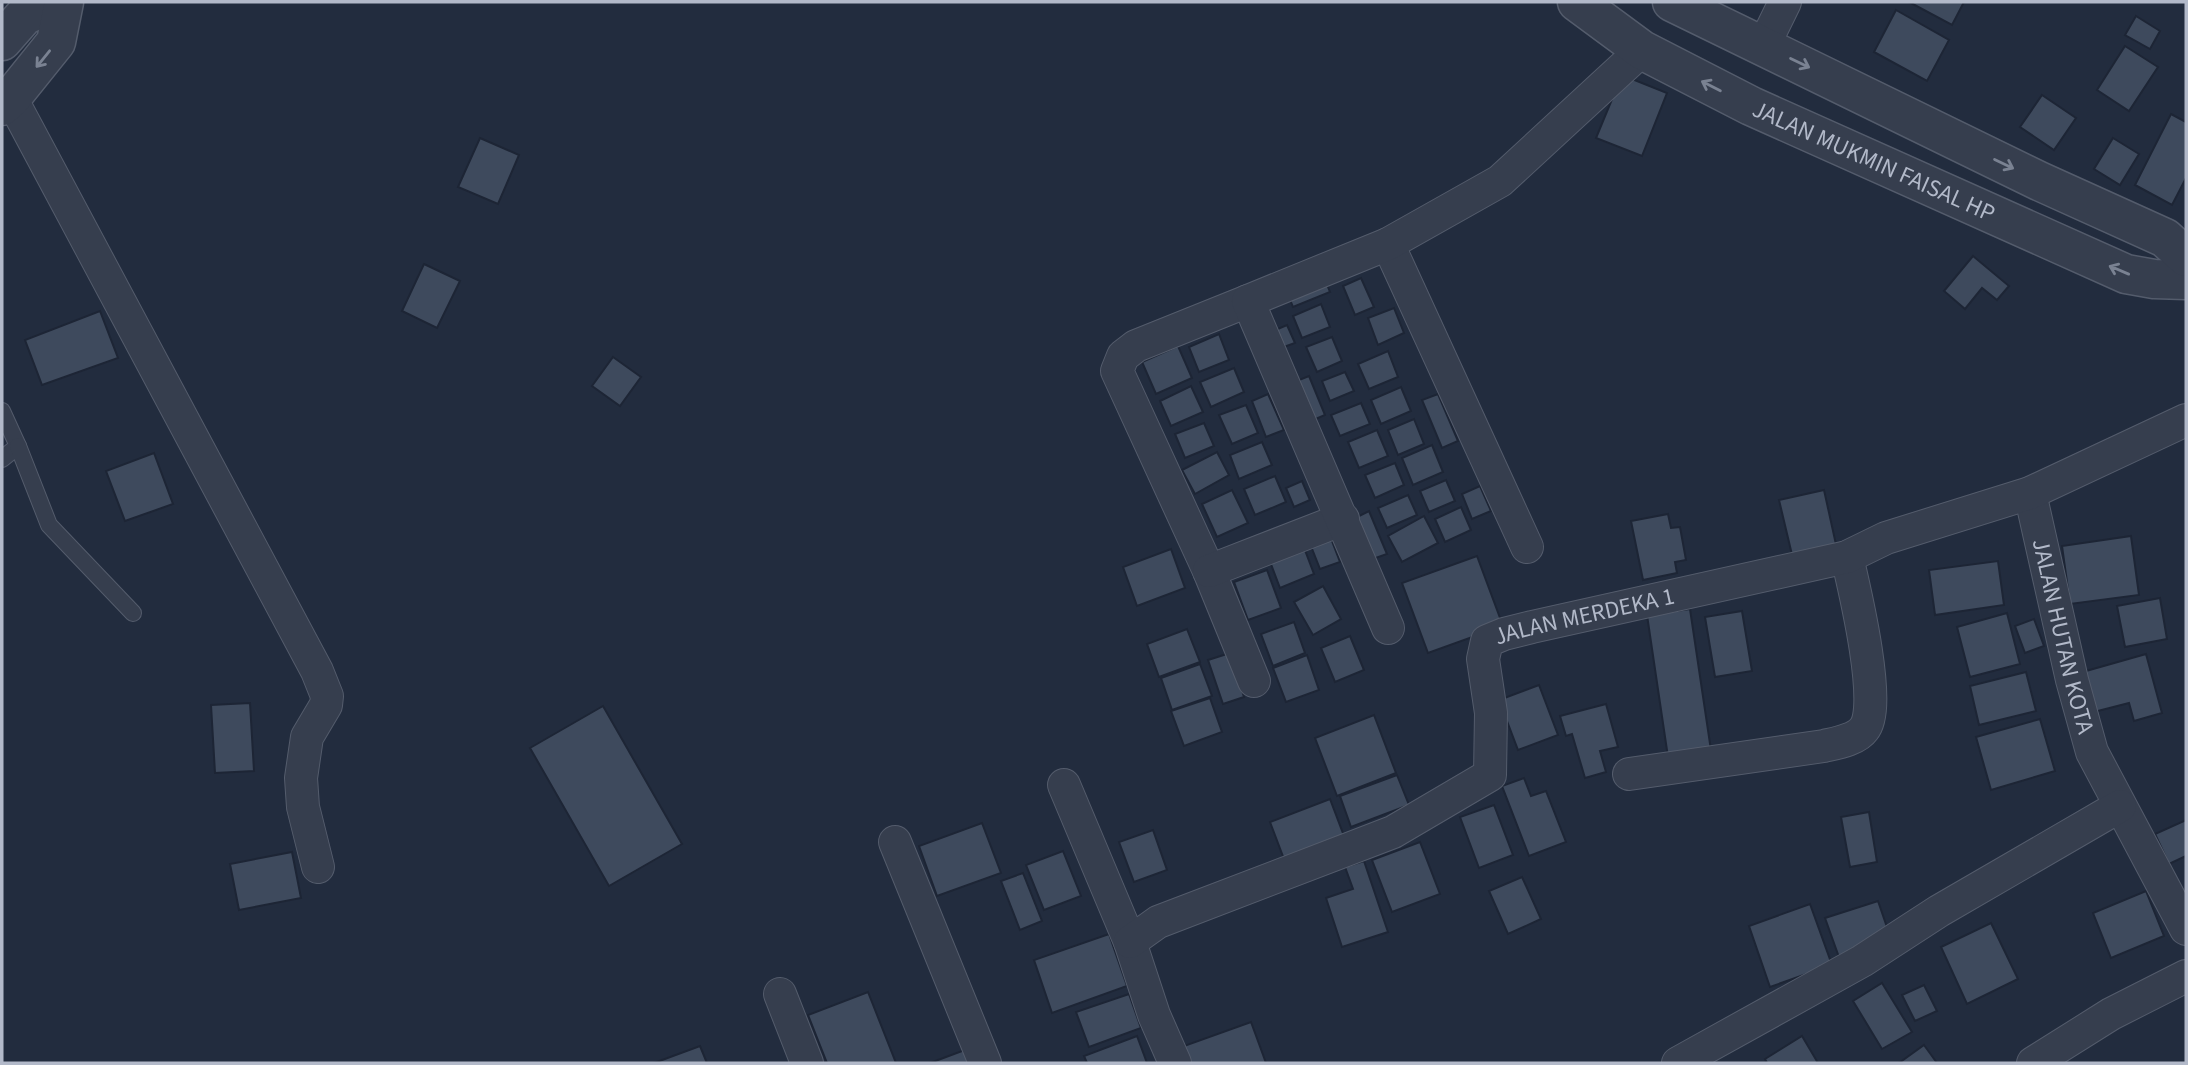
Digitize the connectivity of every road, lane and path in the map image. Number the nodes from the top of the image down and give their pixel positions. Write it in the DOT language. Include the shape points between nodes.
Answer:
graph roads {
  1 [pos="53,2"];
  2 [pos="64,2"];
  3 [pos="1577,2"];
  4 [pos="1672,2"];
  5 [pos="1785,2"];
  6 [pos="2,41"];
  7 [pos="1764,46"];
  8 [pos="1642,50"];
  9 [pos="6,102"];
  10 [pos="1388,244"];
  11 [pos="2186,257"];
  12 [pos="2186,280"];
  13 [pos="1248,301"];
  14 [pos="2,411"];
  15 [pos="2186,420"];
  16 [pos="18,446"];
  17 [pos="2,459"];
  18 [pos="2030,493"];
  19 [pos="1343,519"];
  20 [pos="1527,547"];
  21 [pos="1847,557"];
  22 [pos="1209,572"];
  23 [pos="133,612"];
  24 [pos="1388,628"];
  25 [pos="1254,681"];
  26 [pos="1629,774"];
  27 [pos="1064,785"];
  28 [pos="2120,806"];
  29 [pos="895,842"];
  30 [pos="318,867"];
  31 [pos="2186,929"];
  32 [pos="1130,942"];
  33 [pos="2186,976"];
  34 [pos="780,994"];
  35 [pos="807,1063"];
  36 [pos="985,1063"];
  37 [pos="1175,1063"];
  38 [pos="1678,1063"];
  39 [pos="2033,1063"];
  1 -- 6 [label="street" via="24,16"];
  2 -- 9 [label="street, one-way" via="56,42"];
  3 -- 8 [label="street, JALAN MUKMIN FAISAL HP"];
  4 -- 7 [label="street, JALAN MUKMIN FAISAL HP"];
  5 -- 7 [label="street"];
  7 -- 11 [label="street, JALAN MUKMIN FAISAL HP, one-way" via="2165,238"];
  8 -- 10 [label="street" via="1500,181"];
  12 -- 8 [label="street, JALAN MUKMIN FAISAL HP, one-way" via="2126,274 1751,106"];
  9 -- 30 [label="street" via="317,671 326,705 307,737 301,778"];
  10 -- 13 [label="street"];
  10 -- 20 [label="street"];
  13 -- 19 [label="street"];
  13 -- 22 [label="street" via="1136,346 1123,356 1117,371"];
  14 -- 16 [label="lane"];
  15 -- 18 [label="street"];
  16 -- 17 [label="lane"];
  16 -- 23 [label="lane" via="49,525"];
  18 -- 21 [label="street, JALAN MERDEKA 1" via="1886,538"];
  18 -- 28 [label="street, JALAN HUTAN KOTA" via="2092,752"];
  19 -- 22 [label="street"];
  19 -- 24 [label="street"];
  21 -- 26 [label="street" via="1863,624 1872,710 1865,729 1824,746"];
  21 -- 32 [label="street, JALAN MERDEKA 1" via="1487,641 1483,659 1491,713 1490,775 1393,831 1158,922"];
  22 -- 25 [label="street"];
  27 -- 32 [label="street"];
  28 -- 31 [label="street, JALAN HUTAN KOTA"];
  28 -- 38 [label="street" via="1862,961"];
  29 -- 36 [label="street"];
  32 -- 37 [label="street"];
  33 -- 39 [label="street" via="2111,1014"];
  34 -- 35 [label="street"];
}
